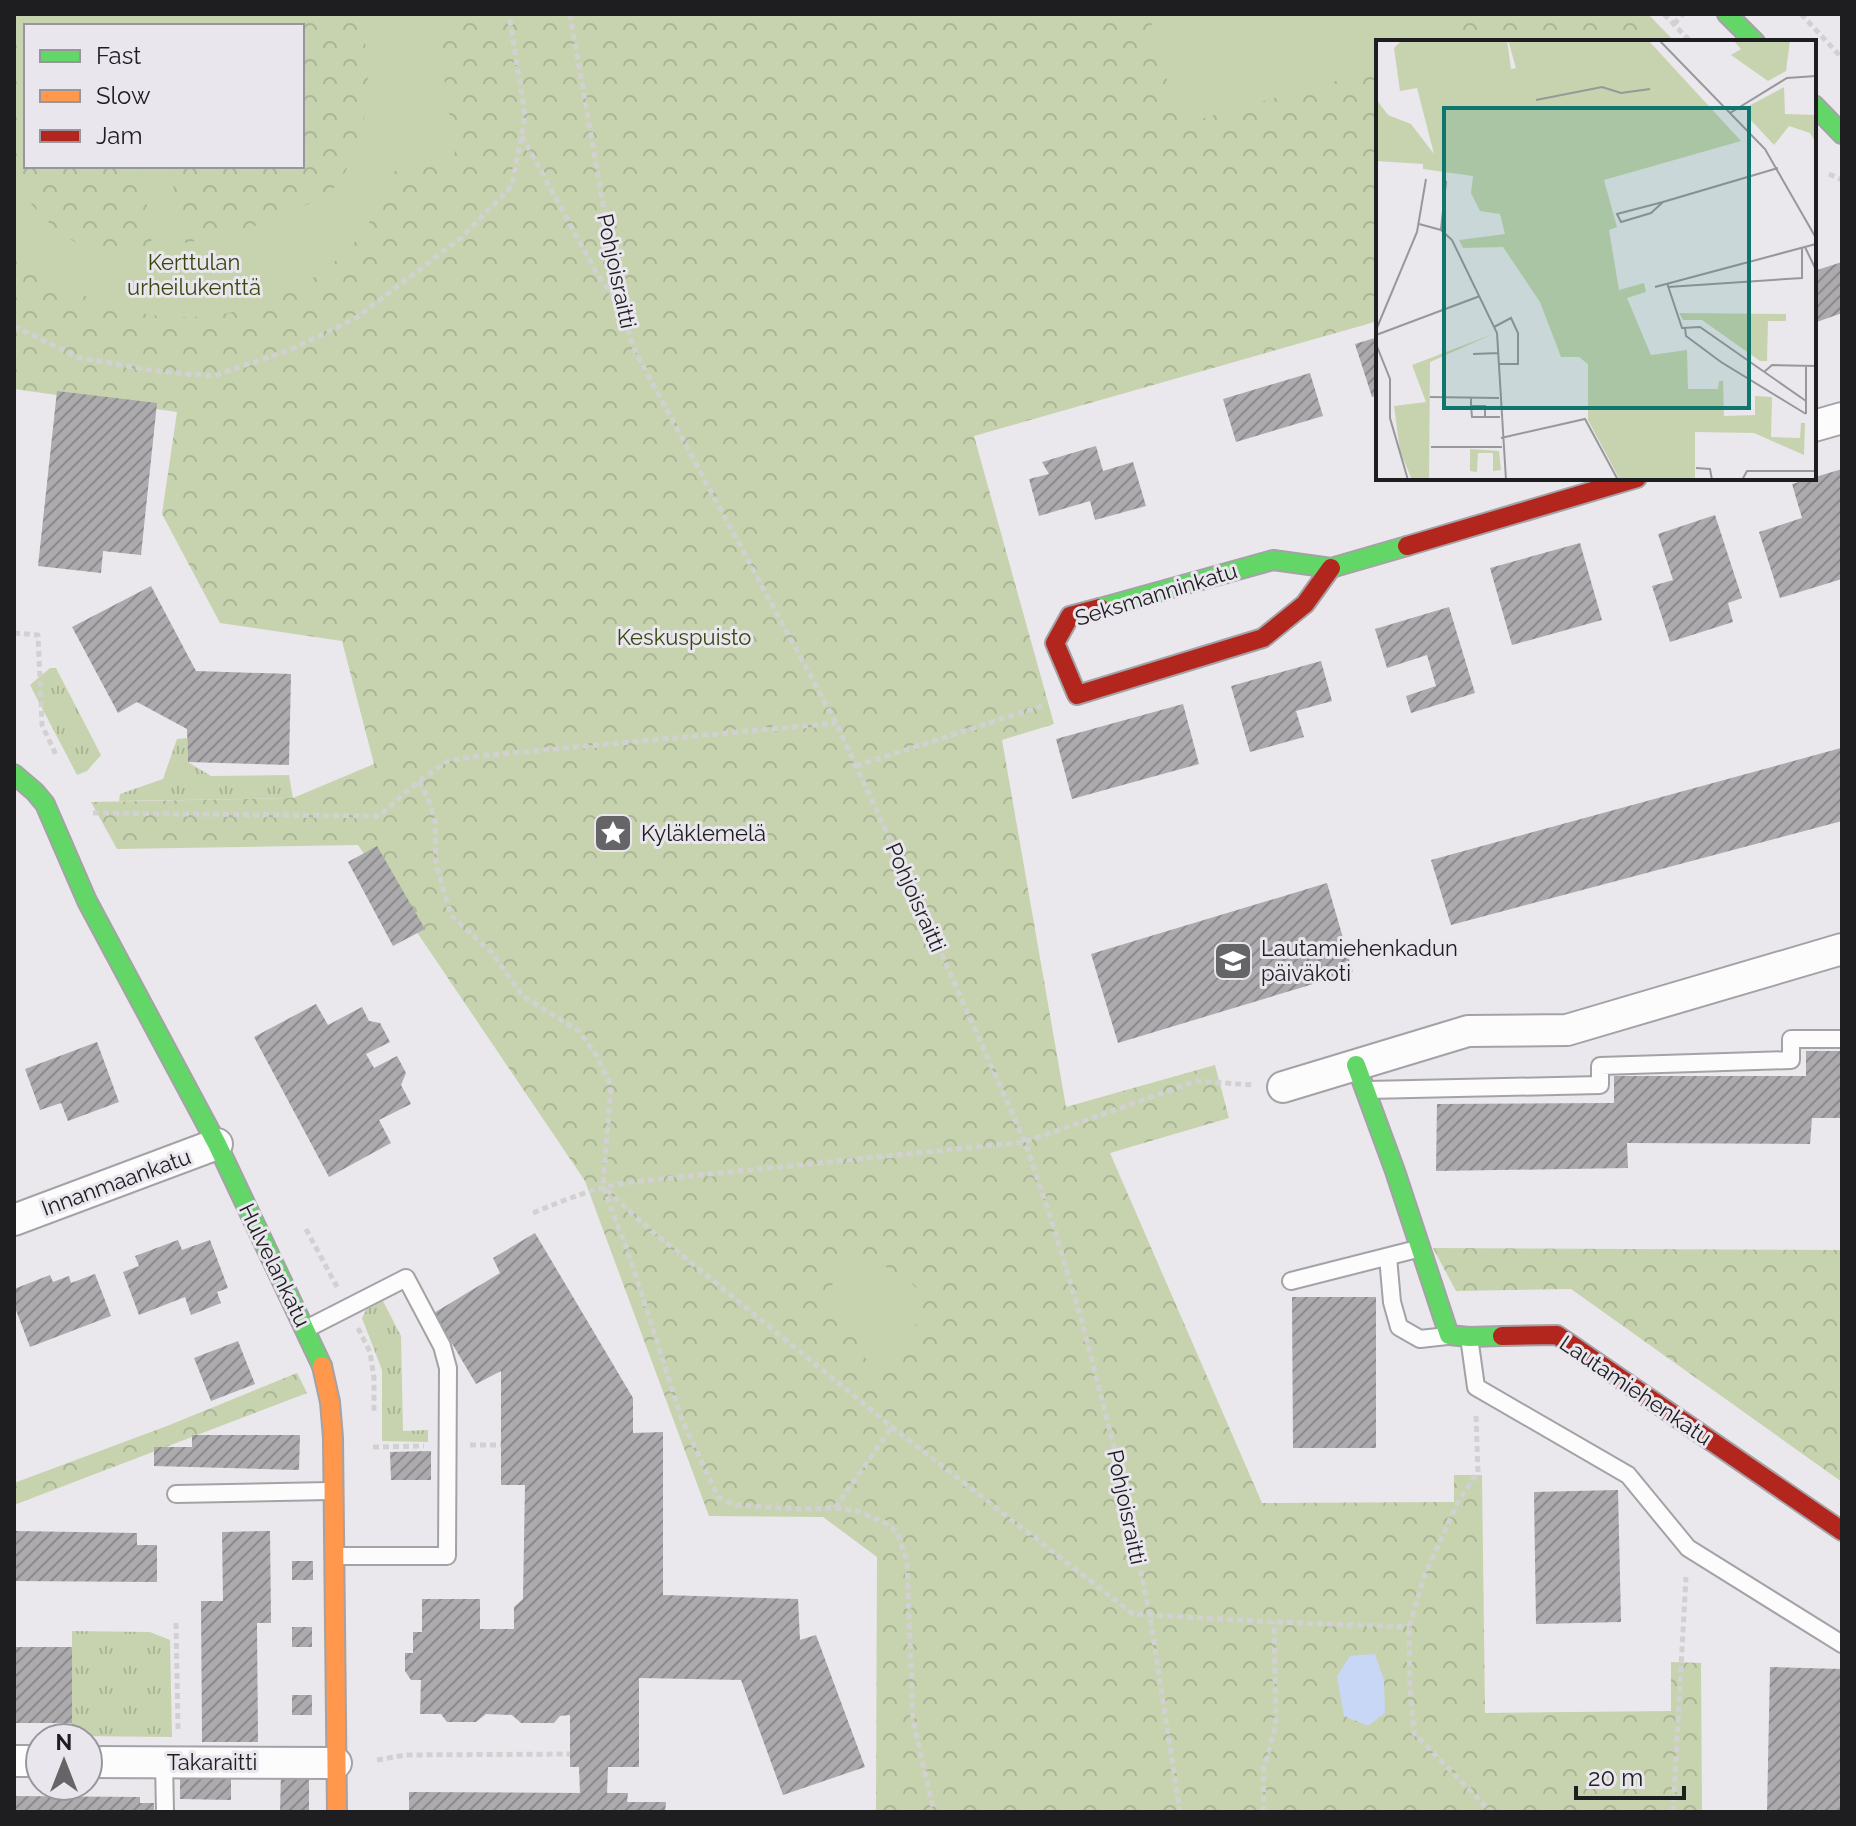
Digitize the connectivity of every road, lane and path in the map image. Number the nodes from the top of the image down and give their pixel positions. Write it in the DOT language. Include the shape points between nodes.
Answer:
graph roads {
  1 [pos="509,14"];
  2 [pos="570,14"];
  3 [pos="1664,14"];
  4 [pos="1683,14"];
  5 [pos="1801,14"];
  6 [pos="1674,24"];
  7 [pos="1689,40"];
  8 [pos="1842,58"];
  9 [pos="1816,107"];
  10 [pos="1842,134"];
  11 [pos="521,136"];
  12 [pos="621,308"];
  13 [pos="14,326"];
  14 [pos="1842,418"];
  15 [pos="1816,425"];
  16 [pos="1630,480"];
  17 [pos="1331,568"];
  18 [pos="14,633"];
  19 [pos="1077,695"];
  20 [pos="836,723"];
  21 [pos="61,765"];
  22 [pos="856,766"];
  23 [pos="14,774"];
  24 [pos="419,781"];
  25 [pos="88,813"];
  26 [pos="1842,949"];
  27 [pos="1842,1039"];
  28 [pos="1361,1078"];
  29 [pos="1283,1087"];
  30 [pos="1025,1142"];
  31 [pos="217,1144"];
  32 [pos="603,1186"];
  33 [pos="533,1213"];
  34 [pos="14,1220"];
  35 [pos="1419,1249"];
  36 [pos="1388,1257"];
  37 [pos="1291,1281"];
  38 [pos="306,1330"];
  39 [pos="1449,1335"];
  40 [pos="1469,1337"];
  41 [pos="1476,1387"];
  42 [pos="892,1427"];
  43 [pos="334,1491"];
  44 [pos="176,1494"];
  45 [pos="835,1508"];
  46 [pos="1842,1531"];
  47 [pos="1688,1548"];
  48 [pos="334,1556"];
  49 [pos="1150,1616"];
  50 [pos="1274,1622"];
  51 [pos="176,1623"];
  52 [pos="1409,1627"];
  53 [pos="1842,1644"];
  54 [pos="570,1754"];
  55 [pos="104,1762"];
  56 [pos="171,1762"];
  57 [pos="368,1762"];
  58 [pos="336,1763"];
  59 [pos="165,1812"];
  60 [pos="337,1812"];
  61 [pos="934,1812"];
  62 [pos="1180,1812"];
  63 [pos="1263,1812"];
  64 [pos="1491,1812"];
  65 [pos="1673,1812"];
  1 -- 11 [label="path" via="525,116"];
  2 -- 12 [label="path, Pohjoisraitti"];
  3 -- 6 [label="path"];
  4 -- 6 [label="path"];
  5 -- 8 [label="path"];
  6 -- 7 [label="path"];
  9 -- 10 [label="street"];
  11 -- 12 [label="path"];
  11 -- 13 [label="path" via="512,186 461,238 356,318 290,350 213,376 155,371 77,357"];
  12 -- 20 [label="path, Pohjoisraitti" via="635,351"];
  14 -- 15 [label="street"];
  16 -- 17 [label="street, Seksmanninkatu"];
  17 -- 19 [label="street" via="1305,604 1263,638"];
  17 -- 19 [label="street, Seksmanninkatu" via="1273,560 1070,616 1055,643"];
  18 -- 21 [label="path" via="38,635 42,725"];
  19 -- 22 [label="path"];
  20 -- 22 [label="path, Pohjoisraitti"];
  20 -- 24 [label="path" via="479,756 448,761"];
  22 -- 30 [label="path, Pohjoisraitti"];
  23 -- 31 [label="street, Hulvelankatu" via="45,804 87,901"];
  24 -- 25 [label="path" via="379,816"];
  24 -- 32 [label="path" via="435,820 436,864 451,915 492,953 523,996 579,1031 611,1086"];
  26 -- 28 [label="street" via="1567,1030 1468,1031"];
  27 -- 28 [label="lane" via="1791,1039 1791,1060 1600,1066 1600,1085"];
  28 -- 29 [label="street"];
  28 -- 35 [label="street"];
  29 -- 30 [label="path" via="1196,1081"];
  30 -- 32 [label="path"];
  30 -- 49 [label="path, Pohjoisraitti" via="1081,1318"];
  31 -- 34 [label="street, Innanmaankatu"];
  31 -- 38 [label="street, Hulvelankatu"];
  32 -- 33 [label="path"];
  32 -- 42 [label="path"];
  32 -- 45 [label="path" via="682,1420 718,1497 734,1505"];
  35 -- 36 [label="lane"];
  35 -- 39 [label="street"];
  36 -- 37 [label="lane"];
  36 -- 39 [label="lane" via="1399,1327 1420,1339"];
  38 -- 43 [label="street, Hulvelankatu" via="324,1371 330,1402"];
  38 -- 48 [label="lane" via="406,1278 448,1368 447,1556"];
  39 -- 40 [label="street, Lautamiehenkatu"];
  40 -- 41 [label="lane"];
  40 -- 46 [label="street, Lautamiehenkatu" via="1557,1335"];
  41 -- 47 [label="lane" via="1628,1475"];
  41 -- 52 [label="path" via="1478,1472 1425,1574"];
  42 -- 45 [label="path"];
  42 -- 49 [label="path" via="1133,1614"];
  43 -- 44 [label="lane"];
  43 -- 48 [label="street, Hulvelankatu"];
  45 -- 61 [label="path" via="884,1522 897,1532 907,1561 913,1720"];
  47 -- 53 [label="lane"];
  47 -- 65 [label="path"];
  48 -- 58 [label="street, Hulvelankatu"];
  49 -- 50 [label="path"];
  49 -- 62 [label="path, Pohjoisraitti"];
  50 -- 52 [label="path"];
  50 -- 63 [label="path" via="1276,1724 1264,1768"];
  51 -- 56 [label="path"];
  52 -- 64 [label="path" via="1414,1733"];
  54 -- 57 [label="path" via="405,1755"];
  55 -- 56 [label="street, Takaraitti"];
  56 -- 58 [label="street, Takaraitti"];
  56 -- 59 [label="lane"];
  58 -- 60 [label="street, Hulvelankatu"];
}
